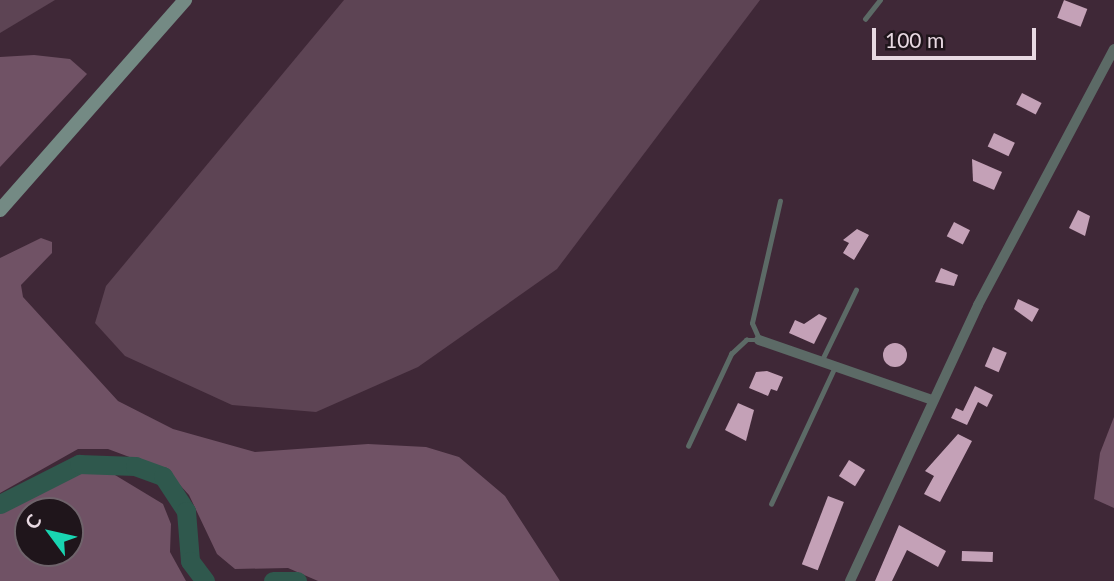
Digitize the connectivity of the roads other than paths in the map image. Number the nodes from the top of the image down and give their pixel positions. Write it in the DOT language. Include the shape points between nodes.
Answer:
graph roads {
  1 [pos="185,0"];
  2 [pos="880,0"];
  3 [pos="864,19"];
  4 [pos="1114,49"];
  5 [pos="780,201"];
  6 [pos="0,210"];
  7 [pos="856,290"];
  8 [pos="759,340"];
  9 [pos="821,362"];
  10 [pos="835,367"];
  11 [pos="932,400"];
  12 [pos="688,446"];
  13 [pos="771,504"];
  14 [pos="850,581"];
  1 -- 6 [label="main road"];
  2 -- 3 [label="lane"];
  4 -- 11 [label="street"];
  5 -- 8 [label="lane" via="752,323"];
  7 -- 9 [label="lane"];
  8 -- 9 [label="street"];
  8 -- 12 [label="lane" via="746,341 731,354"];
  9 -- 10 [label="street"];
  10 -- 11 [label="street"];
  10 -- 13 [label="lane"];
  11 -- 14 [label="street"];
}
